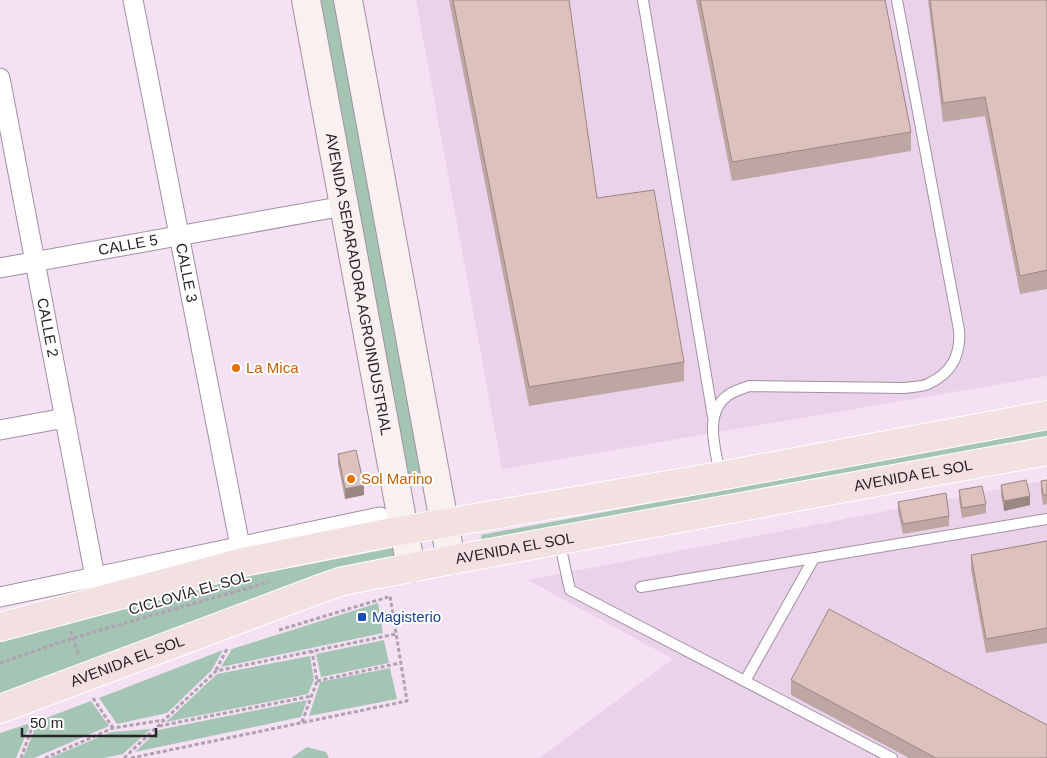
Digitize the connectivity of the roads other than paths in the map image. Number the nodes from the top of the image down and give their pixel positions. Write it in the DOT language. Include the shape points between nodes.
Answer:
graph roads {
  1 [pos="133,0"];
  2 [pos="306,0"];
  3 [pos="348,0"];
  4 [pos="643,0"];
  5 [pos="897,0"];
  6 [pos="0,78"];
  7 [pos="6,136"];
  8 [pos="344,206"];
  9 [pos="179,236"];
  10 [pos="35,262"];
  11 [pos="0,268"];
  12 [pos="1047,415"];
  13 [pos="65,418"];
  14 [pos="713,418"];
  15 [pos="0,430"];
  16 [pos="1047,451"];
  17 [pos="720,476"];
  18 [pos="1047,520"];
  19 [pos="444,523"];
  20 [pos="404,530"];
  21 [pos="559,540"];
  22 [pos="240,546"];
  23 [pos="814,558"];
  24 [pos="451,560"];
  25 [pos="411,568"];
  26 [pos="95,577"];
  27 [pos="641,587"];
  28 [pos="0,597"];
  29 [pos="0,627"];
  30 [pos="745,681"];
  31 [pos="0,709"];
  32 [pos="892,758"];
  1 -- 9 [label="street, CALLE 3"];
  2 -- 8 [label="street, AVENIDA SEPARADORA AGROINDUSTRIAL"];
  3 -- 19 [label="street"];
  4 -- 14 [label="lane"];
  5 -- 14 [label="lane" via="960,341 955,361 945,373 927,384 905,388 749,386 728,395 718,404"];
  6 -- 7 [label="street, CALLE 2"];
  7 -- 10 [label="street, CALLE 2"];
  8 -- 9 [label="street, CALLE 5"];
  8 -- 20 [label="street, AVENIDA SEPARADORA AGROINDUSTRIAL"];
  9 -- 10 [label="street, CALLE 5"];
  9 -- 22 [label="street, CALLE 3"];
  10 -- 11 [label="street, CALLE 5"];
  10 -- 13 [label="street, CALLE 2"];
  12 -- 17 [label="main road"];
  13 -- 15 [label="street"];
  13 -- 26 [label="street, CALLE 2"];
  14 -- 17 [label="lane"];
  16 -- 21 [label="main road, AVENIDA EL SOL"];
  17 -- 19 [label="main road"];
  18 -- 23 [label="lane"];
  19 -- 20 [label="main road"];
  19 -- 24 [label="street"];
  20 -- 22 [label="street" via="380,517"];
  20 -- 25 [label="street, AVENIDA SEPARADORA AGROINDUSTRIAL"];
  20 -- 29 [label="main road" via="243,562"];
  21 -- 24 [label="main road, AVENIDA EL SOL"];
  21 -- 30 [label="lane" via="570,590"];
  22 -- 26 [label="street"];
  23 -- 27 [label="lane"];
  23 -- 30 [label="lane"];
  24 -- 25 [label="main road, AVENIDA EL SOL"];
  25 -- 31 [label="main road, AVENIDA EL SOL" via="343,581"];
  26 -- 28 [label="street"];
  30 -- 32 [label="lane"];
}
